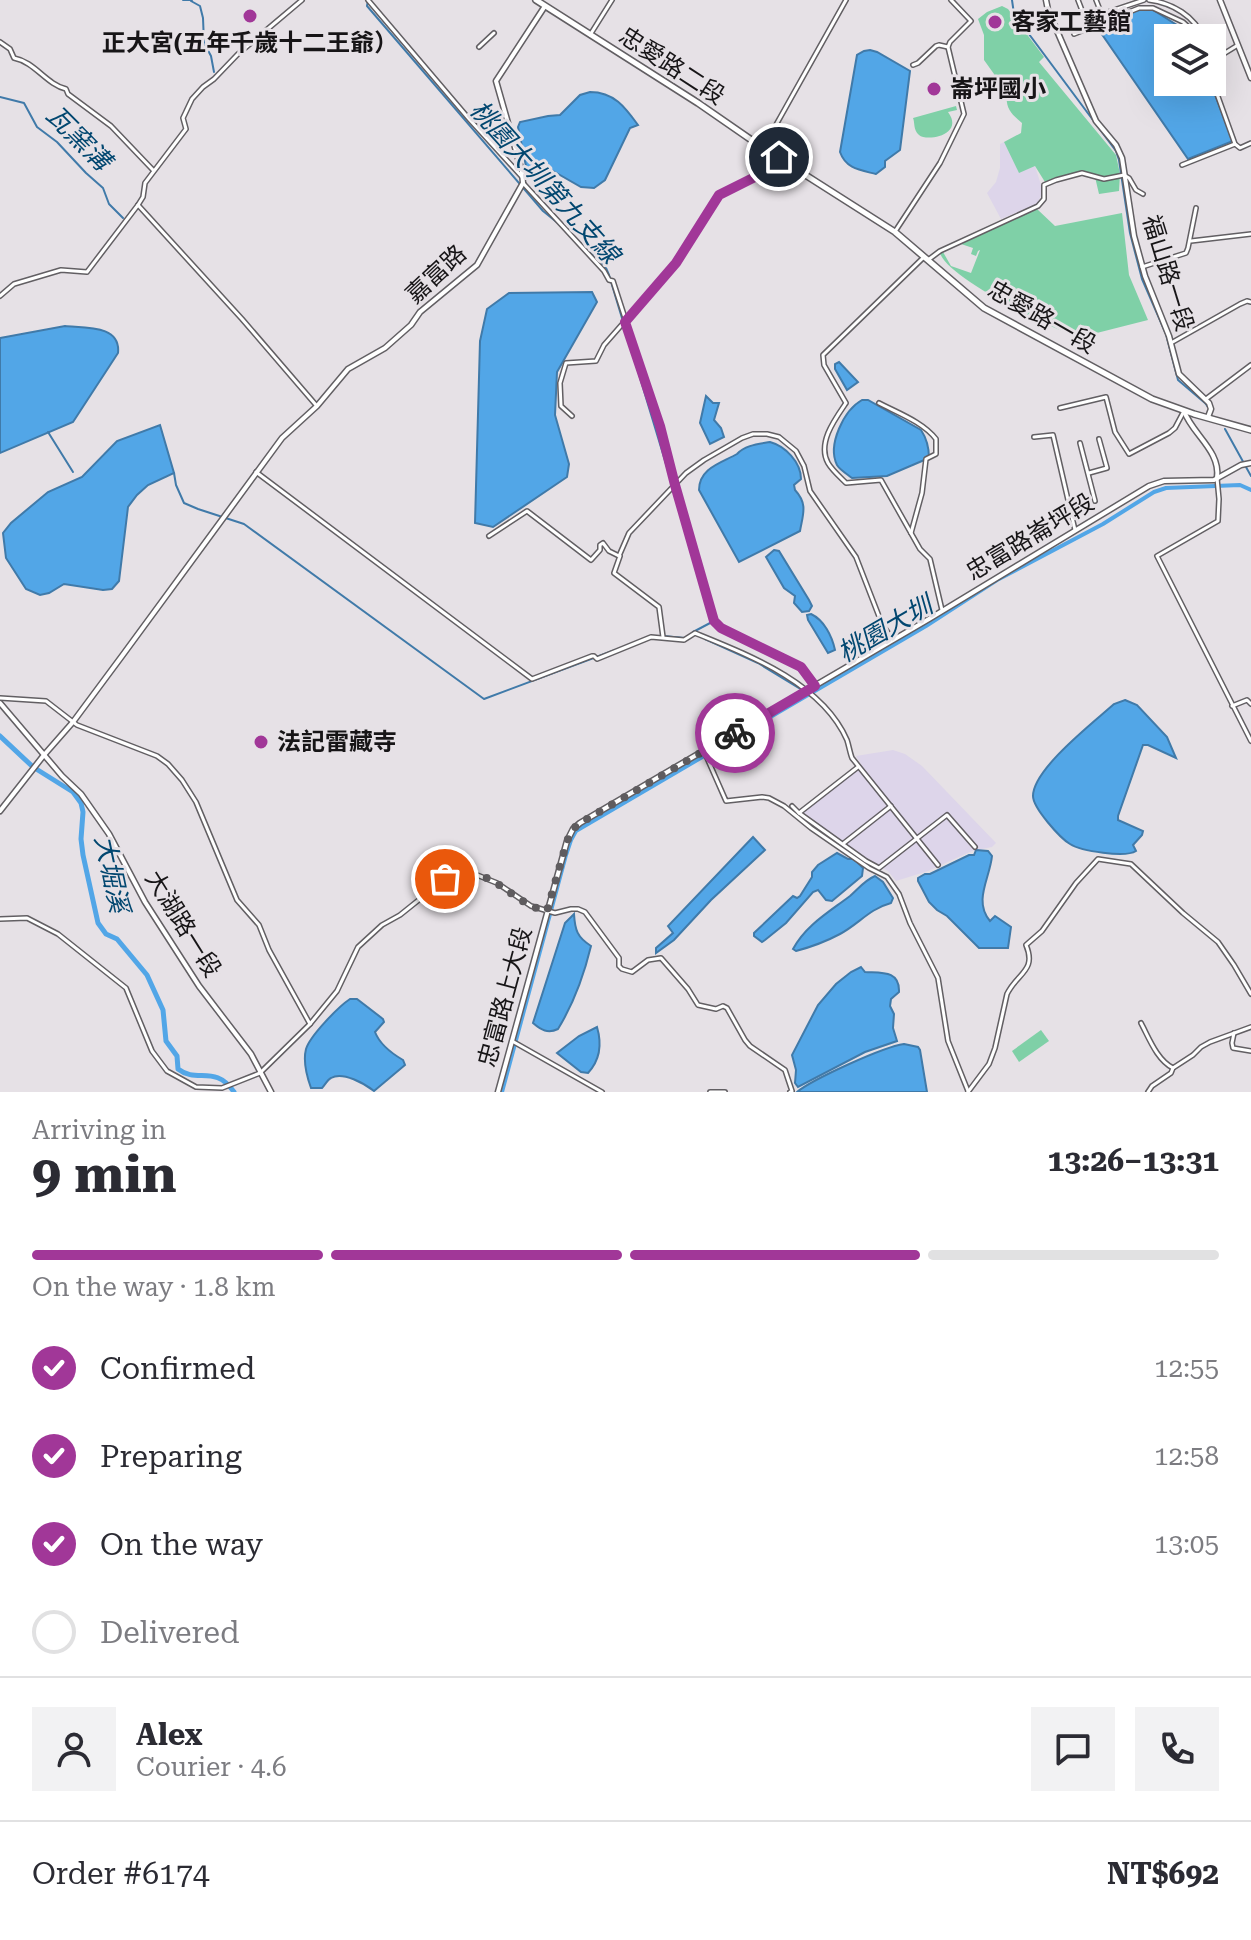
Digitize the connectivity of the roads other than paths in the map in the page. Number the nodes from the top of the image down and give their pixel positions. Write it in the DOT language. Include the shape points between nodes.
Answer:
graph roads {
  1 [pos="302,0"];
  2 [pos="368,0"];
  3 [pos="536,0"];
  4 [pos="612,0"];
  5 [pos="846,0"];
  6 [pos="951,0"];
  7 [pos="1046,0"];
  8 [pos="1078,0"];
  9 [pos="1096,0"];
  10 [pos="1147,0"];
  11 [pos="1220,0"];
  12 [pos="545,6"];
  13 [pos="1185,24"];
  14 [pos="1195,24"];
  15 [pos="1089,28"];
  16 [pos="494,33"];
  17 [pos="1074,34"];
  18 [pos="590,35"];
  19 [pos="0,42"];
  20 [pos="1238,45"];
  21 [pos="479,47"];
  22 [pos="948,47"];
  23 [pos="1226,52"];
  24 [pos="913,65"];
  25 [pos="1251,78"];
  26 [pos="1218,96"];
  27 [pos="1251,143"];
  28 [pos="1235,144"];
  29 [pos="763,148"];
  30 [pos="779,157"];
  31 [pos="1182,165"];
  32 [pos="153,171"];
  33 [pos="1122,176"];
  34 [pos="523,181"];
  35 [pos="1143,194"];
  36 [pos="138,205"];
  37 [pos="1196,208"];
  38 [pos="895,232"];
  39 [pos="1251,234"];
  40 [pos="1190,241"];
  41 [pos="926,258"];
  42 [pos="1142,267"];
  43 [pos="0,296"];
  44 [pos="1251,302"];
  45 [pos="625,322"];
  46 [pos="1171,343"];
  47 [pos="1251,365"];
  48 [pos="1206,400"];
  49 [pos="879,403"];
  50 [pos="317,406"];
  51 [pos="1060,408"];
  52 [pos="1184,411"];
  53 [pos="572,416"];
  54 [pos="1208,417"];
  55 [pos="1251,430"];
  56 [pos="1034,437"];
  57 [pos="1099,439"];
  58 [pos="1080,443"];
  59 [pos="1247,464"];
  60 [pos="256,472"];
  61 [pos="1089,473"];
  62 [pos="1217,480"];
  63 [pos="675,485"];
  64 [pos="1095,501"];
  65 [pos="1075,530"];
  66 [pos="911,533"];
  67 [pos="489,536"];
  68 [pos="619,556"];
  69 [pos="942,611"];
  70 [pos="663,637"];
  71 [pos="893,640"];
  72 [pos="815,686"];
  73 [pos="810,693"];
  74 [pos="0,701"];
  75 [pos="1251,704"];
  76 [pos="1232,706"];
  77 [pos="73,722"];
  78 [pos="1251,741"];
  79 [pos="704,751"];
  80 [pos="42,757"];
  81 [pos="858,767"];
  82 [pos="792,806"];
  83 [pos="891,806"];
  84 [pos="0,811"];
  85 [pos="799,813"];
  86 [pos="918,839"];
  87 [pos="842,844"];
  88 [pos="975,847"];
  89 [pos="938,865"];
  90 [pos="876,869"];
  91 [pos="548,911"];
  92 [pos="0,919"];
  93 [pos="1251,994"];
  94 [pos="1141,1023"];
  95 [pos="310,1024"];
  96 [pos="1251,1027"];
  97 [pos="1234,1033"];
  98 [pos="515,1042"];
  99 [pos="1251,1051"];
  100 [pos="1173,1068"];
  101 [pos="260,1073"];
  102 [pos="271,1092"];
  103 [pos="498,1092"];
  104 [pos="602,1092"];
  105 [pos="710,1092"];
  106 [pos="725,1092"];
  107 [pos="790,1092"];
  108 [pos="968,1092"];
  109 [pos="1148,1092"];
  1 -- 32 [label="street" via="192,99 183,118 186,129"];
  2 -- 34 [label="street"];
  3 -- 12 [label="main road, 忠愛路二段"];
  4 -- 18 [label="street"];
  5 -- 29 [label="street"];
  6 -- 22 [label="street" via="971,21"];
  7 -- 33 [label="street, 福山路一段" via="1096,121 1122,158"];
  8 -- 15 [label="street"];
  9 -- 10 [label="street" via="1105,13"];
  10 -- 14 [label="street"];
  11 -- 20 [label="street"];
  12 -- 18 [label="main road, 忠愛路二段"];
  12 -- 34 [label="street" via="496,81"];
  13 -- 15 [label="street" via="1153,8 1139,8"];
  15 -- 17 [label="street"];
  16 -- 21 [label="street"];
  18 -- 29 [label="main road, 忠愛路二段"];
  19 -- 32 [label="street" via="14,58 66,89 111,126"];
  20 -- 23 [label="street"];
  20 -- 25 [label="street"];
  22 -- 24 [label="street" via="936,46"];
  22 -- 38 [label="street" via="964,114 940,163"];
  26 -- 28 [label="street"];
  27 -- 28 [label="street" via="1240,148"];
  28 -- 31 [label="street"];
  29 -- 30 [label="main road, 忠愛路二段"];
  30 -- 38 [label="main road, 忠愛路二段"];
  30 -- 45 [label="street" via="767,171 719,195 676,263"];
  32 -- 36 [label="street"];
  33 -- 35 [label="street"];
  33 -- 41 [label="street" via="1104,179 1082,173 1047,183 1038,206"];
  33 -- 42 [label="street, 福山路一段"];
  34 -- 45 [label="street" via="613,281"];
  34 -- 50 [label="street, 嘉富路" via="477,265 385,348 348,369"];
  36 -- 43 [label="street" via="87,272 61,270 14,284"];
  36 -- 50 [label="street"];
  37 -- 40 [label="street"];
  38 -- 41 [label="main road, 忠愛路一段"];
  39 -- 40 [label="street"];
  40 -- 42 [label="street" via="1186,253"];
  41 -- 52 [label="main road, 忠愛路一段" via="984,308 1143,395"];
  41 -- 66 [label="street" via="823,355 846,403 825,445 829,465 846,483 881,480"];
  42 -- 46 [label="street, 福山路一段"];
  44 -- 46 [label="street"];
  45 -- 53 [label="street" via="596,361 568,362 564,367 561,406"];
  45 -- 63 [label="street"];
  46 -- 48 [label="street, 福山路一段" via="1179,374"];
  47 -- 48 [label="street"];
  48 -- 54 [label="street"];
  49 -- 66 [label="street" via="936,439 936,454 926,459"];
  50 -- 60 [label="street, 嘉富路"];
  51 -- 52 [label="street" via="1106,397 1115,432 1129,454 1169,433"];
  52 -- 54 [label="main road, 忠愛路一段"];
  52 -- 62 [label="street" via="1211,453"];
  54 -- 55 [label="main road, 忠愛路一段"];
  56 -- 65 [label="street" via="1053,435"];
  57 -- 61 [label="street" via="1107,468"];
  58 -- 61 [label="street"];
  59 -- 62 [label="street"];
  60 -- 70 [label="street" via="532,679"];
  60 -- 77 [label="street, 嘉富路"];
  61 -- 64 [label="street"];
  62 -- 65 [label="street, 忠富路崙坪段" via="1157,482"];
  62 -- 76 [label="street" via="1218,521 1157,556"];
  63 -- 68 [label="street" via="629,533"];
  63 -- 71 [label="street" via="704,460 753,434 779,437 791,445 804,466 807,486 856,557"];
  63 -- 72 [label="street" via="714,621 801,667"];
  65 -- 69 [label="street, 忠富路崙坪段"];
  66 -- 69 [label="street" via="930,559"];
  67 -- 68 [label="street" via="527,511 591,560 603,543"];
  68 -- 70 [label="street" via="614,573 659,607"];
  69 -- 71 [label="street, 忠富路崙坪段"];
  70 -- 73 [label="street" via="684,640 695,633 777,671"];
  71 -- 72 [label="street, 忠富路崙坪段"];
  72 -- 73 [label="street, 忠富路崙坪段"];
  73 -- 79 [label="street, 忠富路崙坪段"];
  73 -- 81 [label="street" via="828,711"];
  74 -- 77 [label="street" via="46,701"];
  74 -- 80 [label="street, 大湖路一段"];
  75 -- 76 [label="street" via="1247,700"];
  76 -- 78 [label="street"];
  77 -- 80 [label="street, 嘉富路"];
  77 -- 95 [label="street" via="157,756 182,780 237,900 259,925"];
  79 -- 90 [label="street" via="726,801 769,798"];
  79 -- 91 [label="street, 忠富路上大段" via="573,829"];
  80 -- 84 [label="street, 嘉富路"];
  80 -- 101 [label="street, 大湖路一段" via="81,794 109,834 145,902"];
  81 -- 83 [label="street"];
  81 -- 85 [label="street"];
  82 -- 85 [label="street"];
  83 -- 86 [label="street"];
  83 -- 87 [label="street"];
  85 -- 87 [label="street"];
  86 -- 88 [label="street" via="947,815"];
  86 -- 89 [label="street"];
  86 -- 90 [label="street"];
  87 -- 90 [label="street"];
  90 -- 108 [label="street" via="899,894 935,971 948,1041"];
  91 -- 95 [label="street" via="472,873 445,879 358,947 337,991"];
  91 -- 98 [label="street, 忠富路上大段"];
  91 -- 107 [label="street" via="585,912 618,955 619,966 631,973 648,960 661,958 698,1005 725,1006 750,1046 785,1070"];
  92 -- 101 [label="street" via="27,918 58,934 126,988 152,1051 167,1071 196,1087 226,1087"];
  93 -- 108 [label="street" via="1218,942 1131,864 1098,859 1026,945 1028,968 1007,994 989,1064"];
  94 -- 100 [label="street" via="1151,1044"];
  95 -- 101 [label="street"];
  96 -- 97 [label="street"];
  97 -- 99 [label="street" via="1233,1048"];
  97 -- 100 [label="street" via="1210,1042"];
  98 -- 103 [label="street, 忠富路上大段"];
  98 -- 104 [label="street"];
  100 -- 109 [label="street"];
  101 -- 102 [label="street, 大湖路一段"];
  105 -- 106 [label="street"];
}
